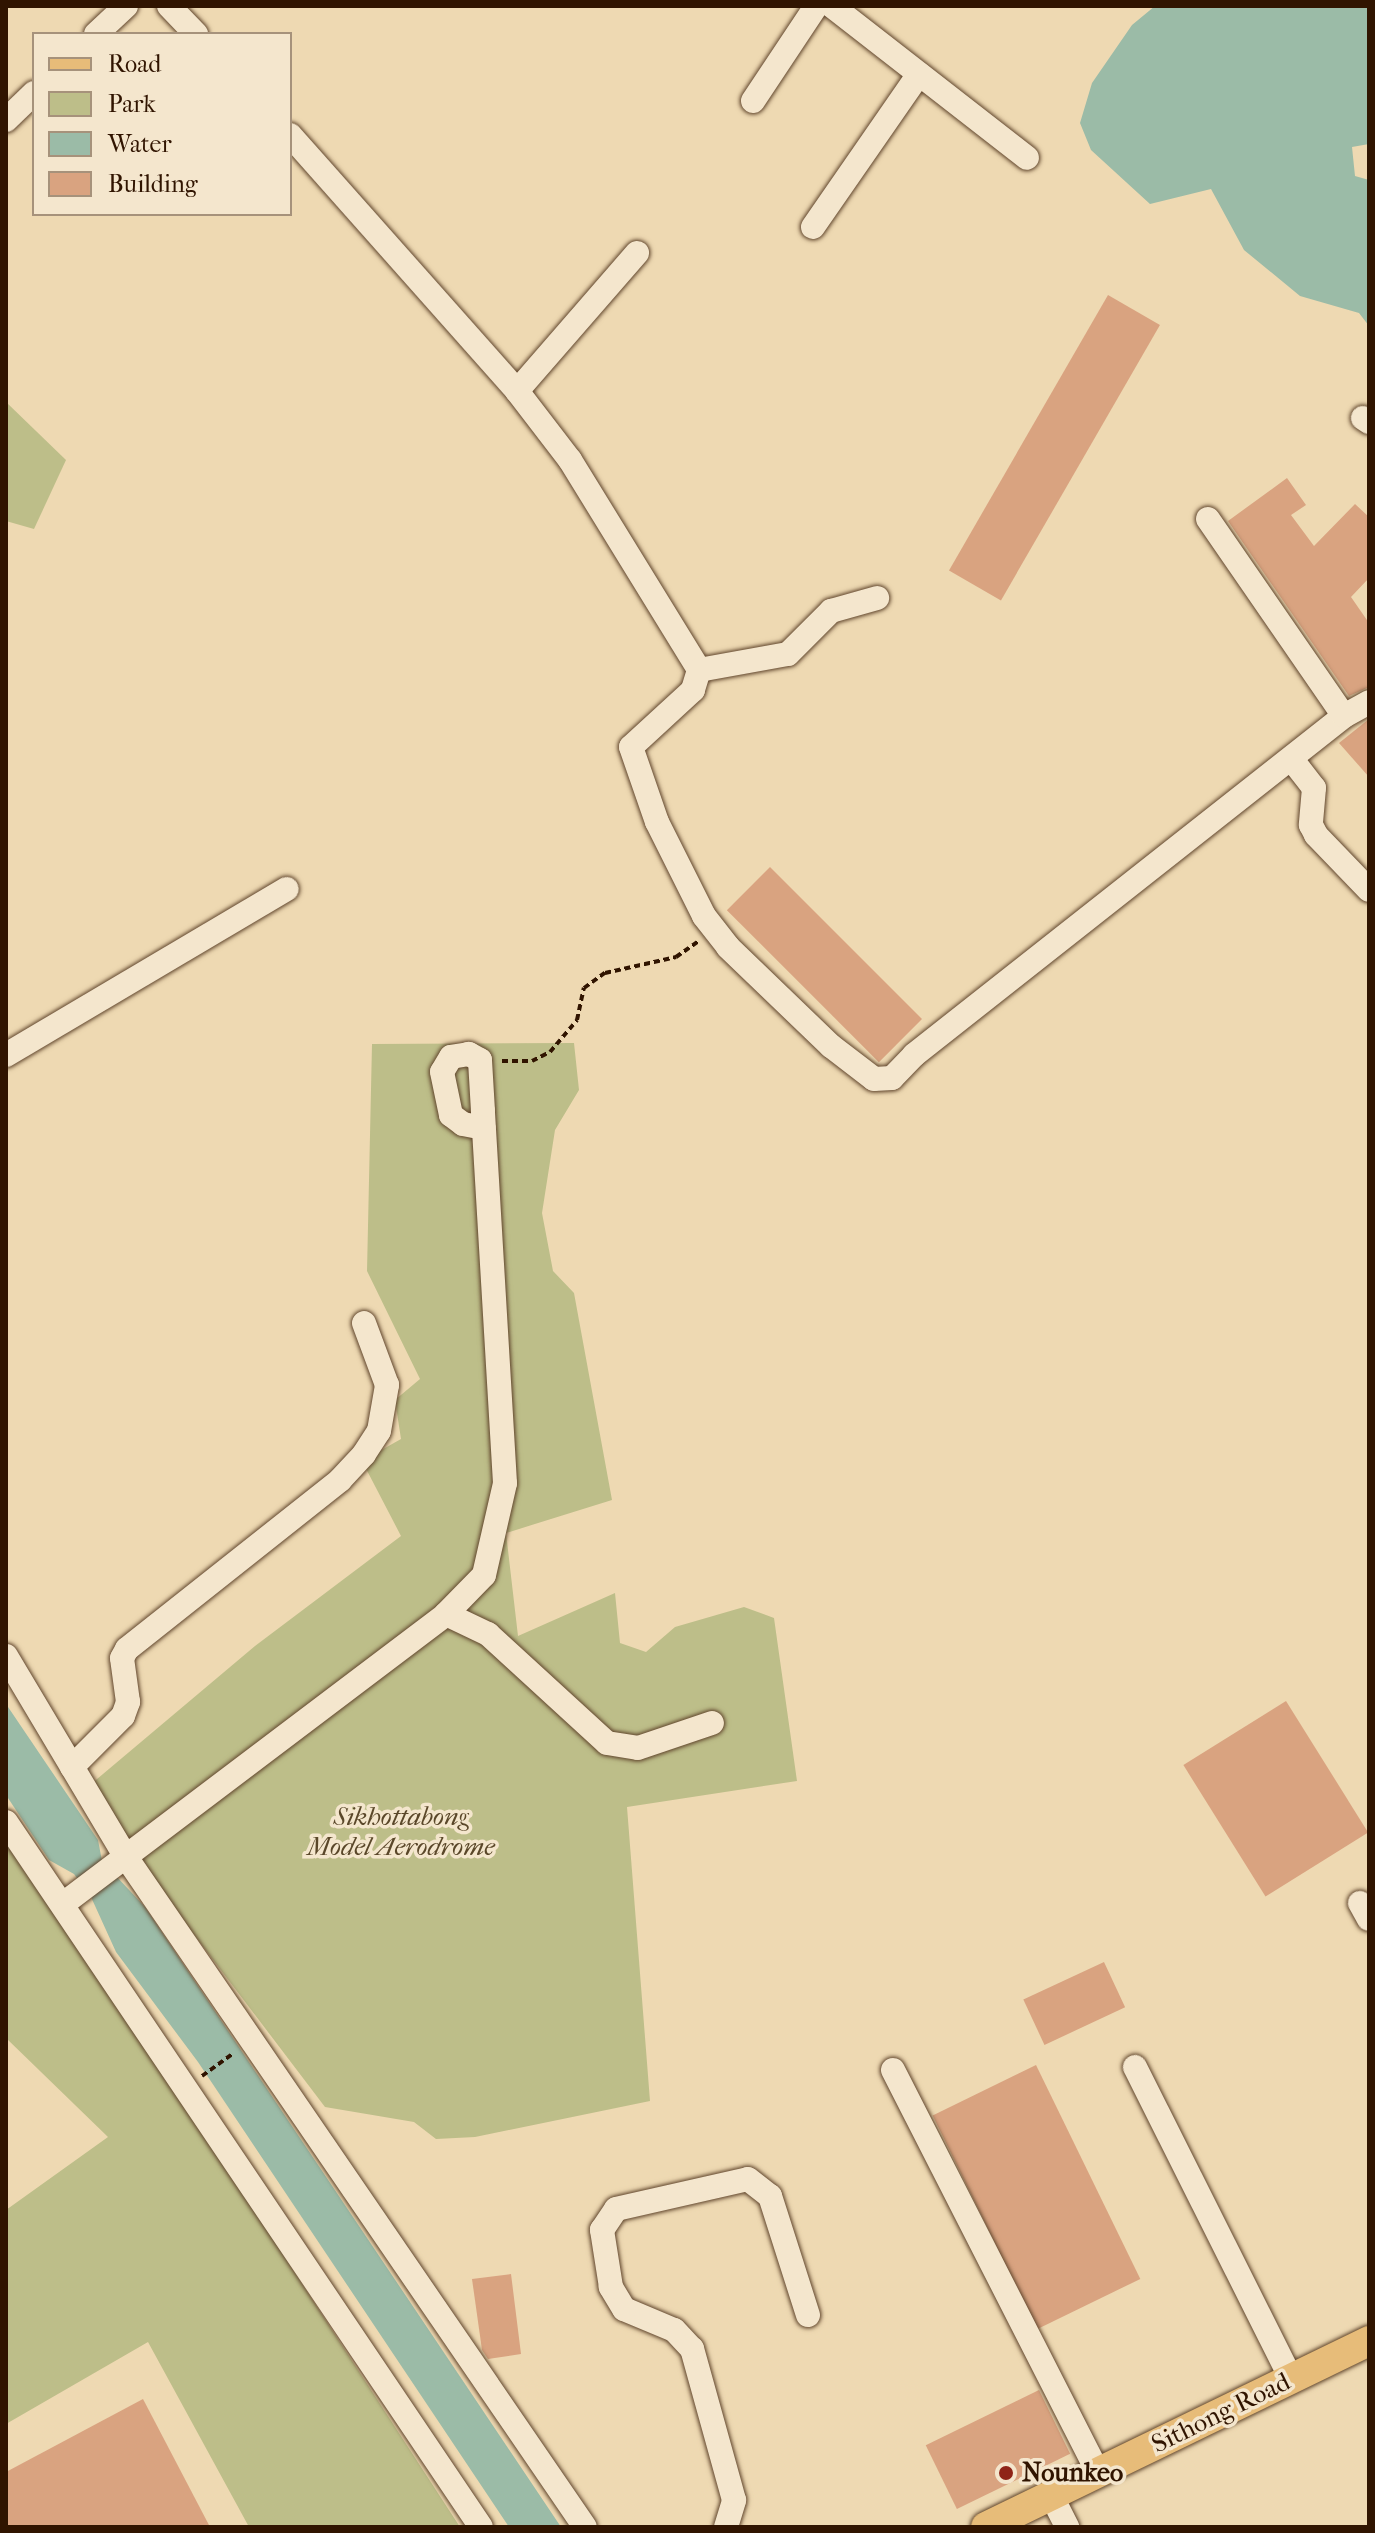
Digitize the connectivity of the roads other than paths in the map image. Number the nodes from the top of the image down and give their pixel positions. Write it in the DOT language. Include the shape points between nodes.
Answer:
graph roads {
  1 [pos="126,6"];
  2 [pos="169,6"];
  3 [pos="816,6"];
  4 [pos="832,6"];
  5 [pos="98,32"];
  6 [pos="194,32"];
  7 [pos="919,74"];
  8 [pos="32,95"];
  9 [pos="753,101"];
  10 [pos="6,120"];
  11 [pos="292,137"];
  12 [pos="1027,158"];
  13 [pos="813,227"];
  14 [pos="637,253"];
  15 [pos="517,391"];
  16 [pos="1208,519"];
  17 [pos="877,598"];
  18 [pos="699,670"];
  19 [pos="1369,702"];
  20 [pos="1344,716"];
  21 [pos="1293,761"];
  22 [pos="287,889"];
  23 [pos="1369,890"];
  24 [pos="6,1055"];
  25 [pos="484,1128"];
  26 [pos="364,1323"];
  27 [pos="446,1614"];
  28 [pos="6,1656"];
  29 [pos="712,1723"];
  30 [pos="72,1767"];
  31 [pos="6,1822"];
  32 [pos="120,1864"];
  33 [pos="70,1899"];
  34 [pos="1135,2067"];
  35 [pos="893,2070"];
  36 [pos="808,2315"];
  37 [pos="1369,2341"];
  38 [pos="1291,2378"];
  39 [pos="1098,2472"];
  40 [pos="1051,2495"];
  41 [pos="481,2527"];
  42 [pos="585,2527"];
  43 [pos="726,2527"];
  44 [pos="986,2527"];
  45 [pos="1067,2527"];
  1 -- 5 [label="street"];
  2 -- 6 [label="street"];
  3 -- 9 [label="street"];
  4 -- 7 [label="street"];
  7 -- 12 [label="street"];
  7 -- 13 [label="street"];
  8 -- 10 [label="street"];
  11 -- 15 [label="street"];
  14 -- 15 [label="street"];
  15 -- 18 [label="street" via="570,460"];
  16 -- 20 [label="street"];
  17 -- 18 [label="street" via="831,611 788,654"];
  18 -- 21 [label="street" via="693,690 636,737 630,755 657,822 715,930 856,1068 874,1079 892,1078 914,1055"];
  19 -- 20 [label="street"];
  20 -- 21 [label="street"];
  21 -- 23 [label="street" via="1314,788 1311,825 1316,835"];
  22 -- 24 [label="street"];
  25 -- 25 [label="street" via="480,1060 469,1054 451,1057 442,1072 451,1115"];
  25 -- 27 [label="street" via="505,1483 484,1575"];
  26 -- 30 [label="street" via="387,1385 379,1431 364,1454 340,1480 127,1649 122,1658 128,1702 123,1716"];
  27 -- 29 [label="street" via="488,1634 607,1743 638,1748"];
  27 -- 32 [label="street"];
  28 -- 30 [label="street"];
  30 -- 32 [label="street"];
  31 -- 33 [label="street"];
  32 -- 33 [label="street"];
  32 -- 42 [label="street"];
  33 -- 41 [label="street"];
  34 -- 38 [label="street"];
  35 -- 39 [label="street"];
  36 -- 43 [label="street" via="770,2196 748,2179 616,2209 602,2230 611,2287 624,2309 674,2330 692,2349 734,2500"];
  37 -- 38 [label="main road, Sithong Road"];
  38 -- 39 [label="main road, Sithong Road"];
  39 -- 40 [label="main road, Sithong Road"];
  40 -- 44 [label="main road, Sithong Road"];
  40 -- 45 [label="street"];
}
